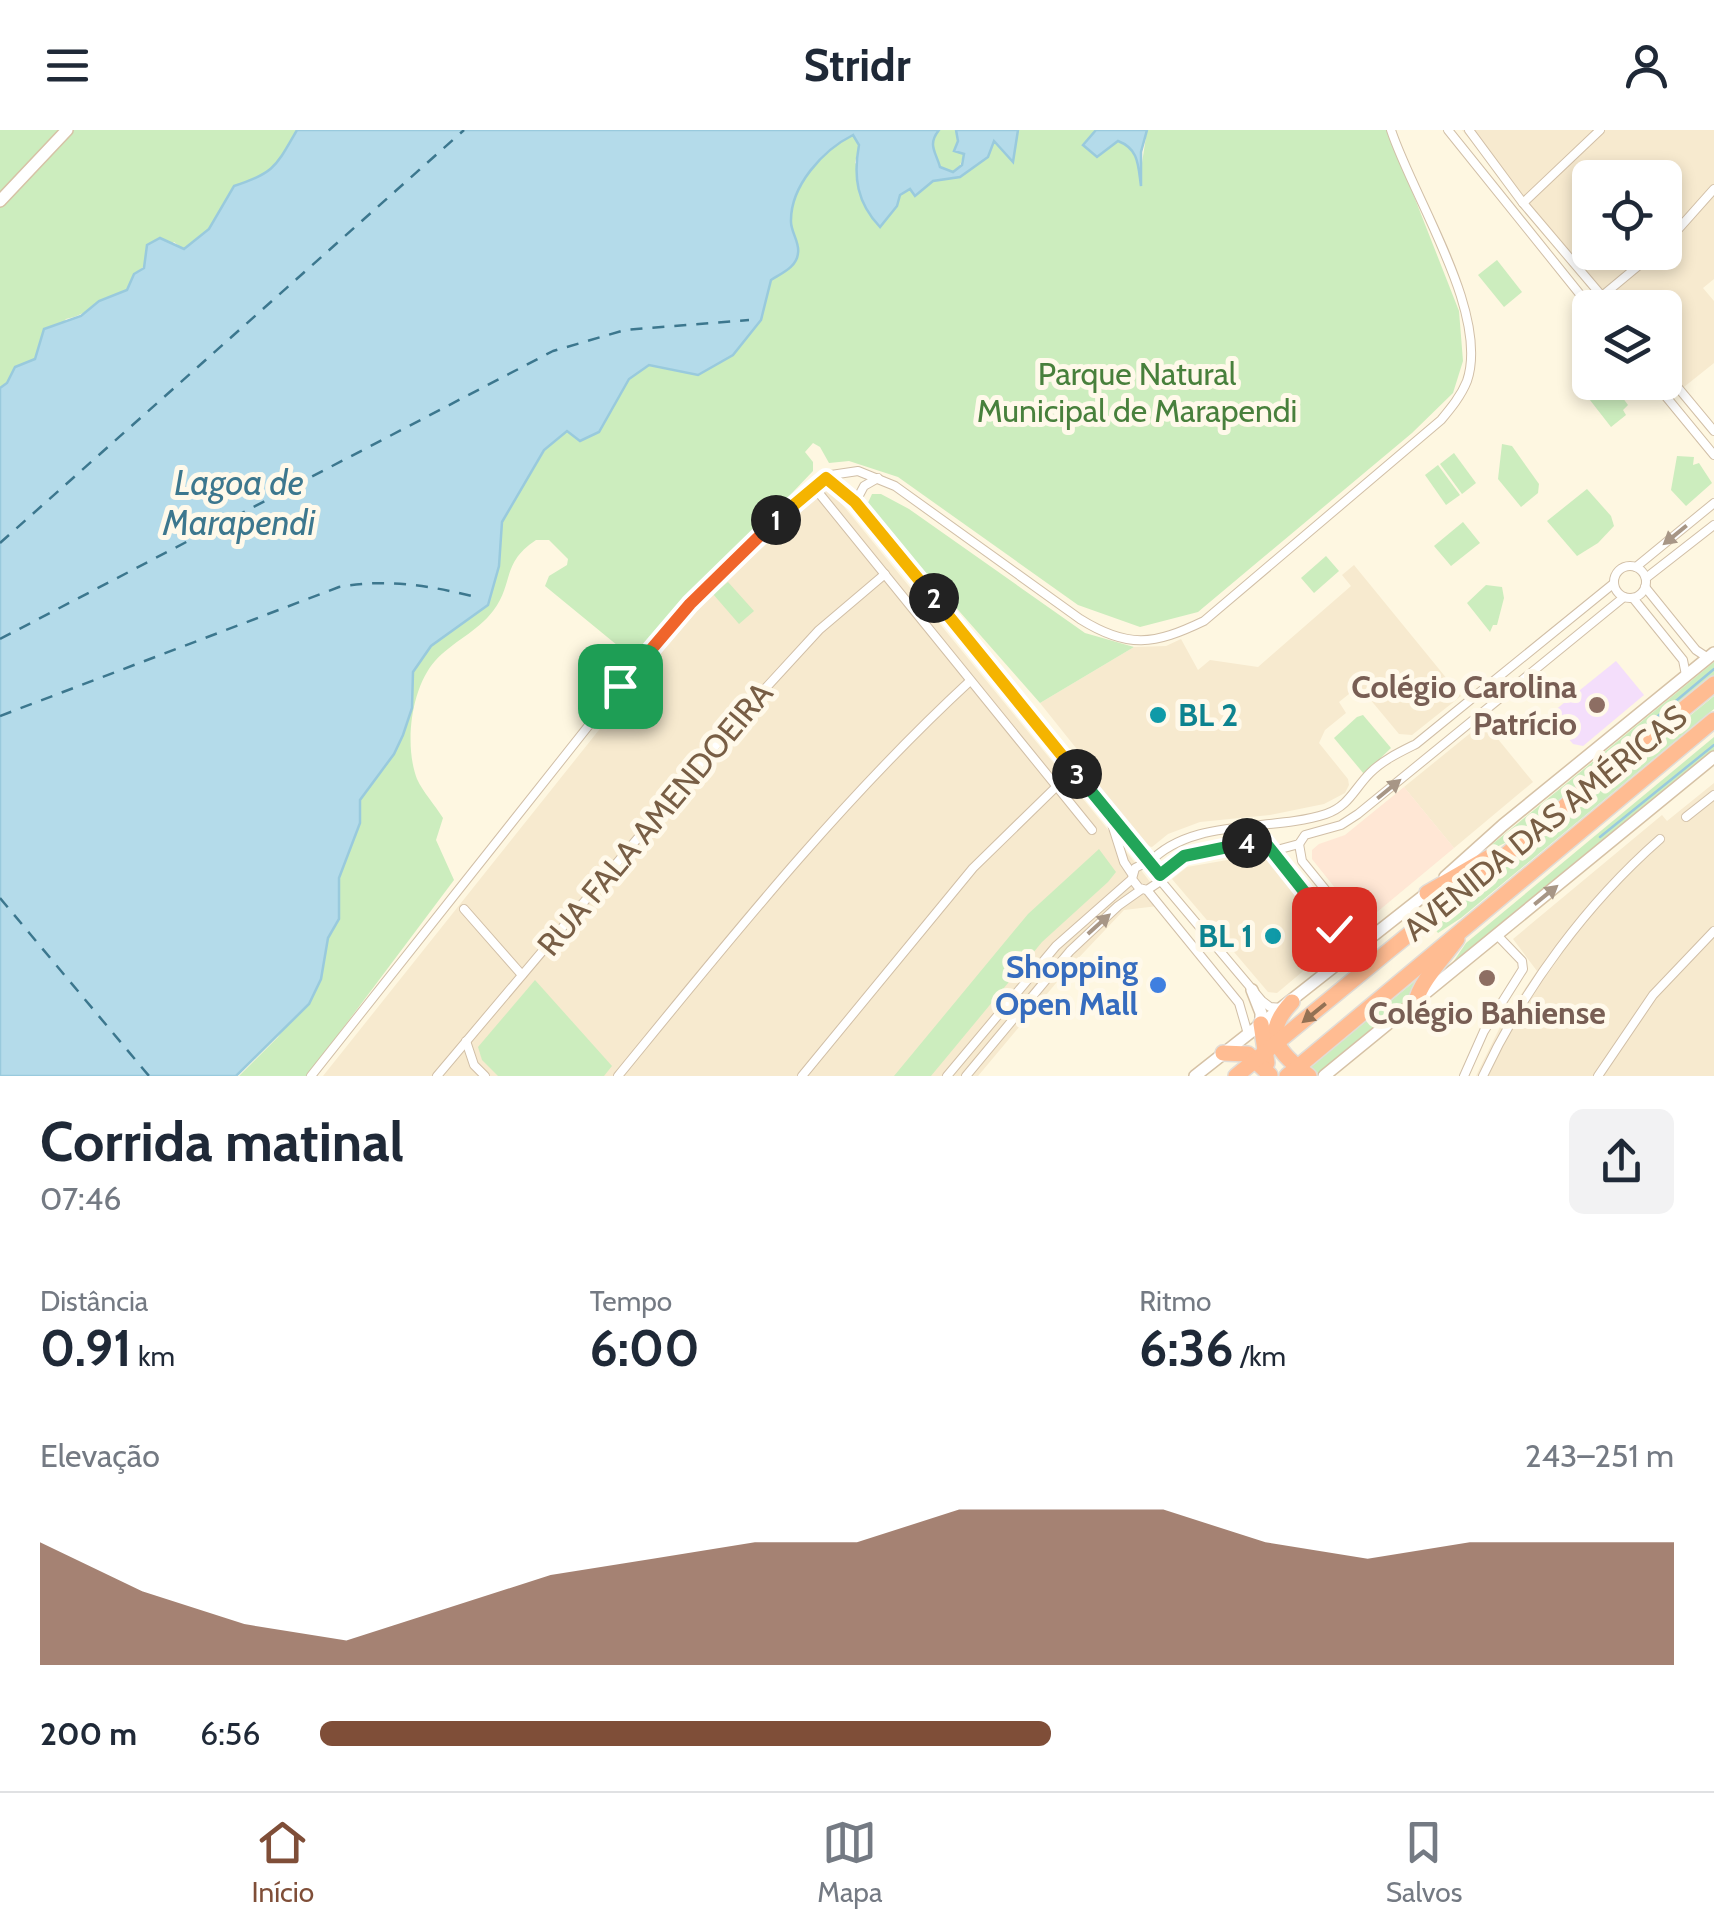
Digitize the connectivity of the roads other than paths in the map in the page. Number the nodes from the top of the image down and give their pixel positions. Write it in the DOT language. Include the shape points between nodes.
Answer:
graph roads {
  1 [pos="67,130"];
  2 [pos="1392,130"];
  3 [pos="1448,130"];
  4 [pos="1468,130"];
  5 [pos="1600,130"];
  6 [pos="1714,189"];
  7 [pos="0,201"];
  8 [pos="1523,203"];
  9 [pos="1682,225"];
  10 [pos="1633,270"];
  11 [pos="1577,290"];
  12 [pos="1597,290"];
  13 [pos="1609,290"];
  14 [pos="1682,392"];
  15 [pos="1669,400"];
  16 [pos="1714,431"];
  17 [pos="1714,454"];
  18 [pos="826,478"];
  19 [pos="878,478"];
  20 [pos="814,487"];
  21 [pos="855,502"];
  22 [pos="1714,504"];
  23 [pos="1714,525"];
  24 [pos="1636,567"];
  25 [pos="885,574"];
  26 [pos="1645,582"];
  27 [pos="1614,584"];
  28 [pos="1628,598"];
  29 [pos="1535,649"];
  30 [pos="1711,656"];
  31 [pos="1544,664"];
  32 [pos="1686,676"];
  33 [pos="970,681"];
  34 [pos="1714,684"];
  35 [pos="1477,695"];
  36 [pos="1460,708"];
  37 [pos="1489,709"];
  38 [pos="1714,720"];
  39 [pos="1469,726"];
  40 [pos="1714,757"];
  41 [pos="1057,786"];
  42 [pos="1714,795"];
  43 [pos="1108,812"];
  44 [pos="1686,817"];
  45 [pos="1301,818"];
  46 [pos="1262,826"];
  47 [pos="1092,830"];
  48 [pos="1306,835"];
  49 [pos="1527,837"];
  50 [pos="1660,839"];
  51 [pos="1264,841"];
  52 [pos="1299,844"];
  53 [pos="1273,851"];
  54 [pos="1148,862"];
  55 [pos="1132,876"];
  56 [pos="1160,877"];
  57 [pos="1144,889"];
  58 [pos="1427,893"];
  59 [pos="464,909"];
  60 [pos="1482,911"];
  61 [pos="1714,930"];
  62 [pos="1497,936"];
  63 [pos="1366,941"];
  64 [pos="1353,952"];
  65 [pos="522,975"];
  66 [pos="1252,990"];
  67 [pos="1416,1002"];
  68 [pos="1287,1005"];
  69 [pos="1254,1029"];
  70 [pos="466,1041"];
  71 [pos="1278,1043"];
  72 [pos="1224,1054"];
  73 [pos="1260,1058"];
  74 [pos="1346,1058"];
  75 [pos="474,1065"];
  76 [pos="441,1073"];
  77 [pos="1298,1073"];
  78 [pos="312,1076"];
  79 [pos="471,1076"];
  80 [pos="485,1076"];
  81 [pos="618,1076"];
  82 [pos="802,1076"];
  83 [pos="947,1076"];
  84 [pos="966,1076"];
  85 [pos="1195,1076"];
  86 [pos="1236,1076"];
  87 [pos="1271,1076"];
  88 [pos="1324,1076"];
  89 [pos="1343,1076"];
  90 [pos="1464,1076"];
  91 [pos="1483,1076"];
  92 [pos="1598,1076"];
  1 -- 7 [label="main road"];
  2 -- 19 [label="street" via="1466,315 1472,337 1466,382 1441,420 1204,621 1147,642 1102,633"];
  3 -- 11 [label="street"];
  4 -- 8 [label="street"];
  5 -- 8 [label="street"];
  6 -- 9 [label="street"];
  8 -- 12 [label="street"];
  10 -- 13 [label="street"];
  14 -- 16 [label="street"];
  15 -- 17 [label="street"];
  18 -- 19 [label="street" via="852,471"];
  18 -- 20 [label="street"];
  18 -- 21 [label="street"];
  19 -- 21 [label="street"];
  20 -- 25 [label="street"];
  20 -- 78 [label="street" via="712,582 632,672"];
  21 -- 43 [label="street"];
  22 -- 24 [label="street, one-way"];
  23 -- 26 [label="street"];
  24 -- 26 [label="street"];
  24 -- 27 [label="street" via="1619,570"];
  25 -- 33 [label="street"];
  25 -- 65 [label="street, RUA FALA AMENDOEIRA" via="820,630 751,704"];
  26 -- 28 [label="street"];
  26 -- 30 [label="street" via="1696,650"];
  27 -- 28 [label="street"];
  27 -- 29 [label="street"];
  28 -- 31 [label="street"];
  28 -- 32 [label="street" via="1683,660"];
  29 -- 31 [label="street"];
  29 -- 35 [label="street"];
  30 -- 32 [label="main road, AVENIDA DAS AMÉRICAS"];
  31 -- 37 [label="street"];
  32 -- 58 [label="main road, AVENIDA DAS AMÉRICAS"];
  33 -- 41 [label="street"];
  33 -- 81 [label="street" via="784,873"];
  34 -- 49 [label="highway, AVENIDA DAS AMÉRICAS"];
  35 -- 36 [label="street"];
  35 -- 37 [label="street"];
  36 -- 39 [label="street"];
  36 -- 45 [label="street" via="1381,764 1344,806"];
  37 -- 39 [label="street"];
  38 -- 60 [label="highway, AVENIDA DAS AMÉRICAS"];
  48 -- 39 [label="street, one-way" via="1341,825"];
  62 -- 40 [label="main road, AVENIDA DAS AMÉRICAS, one-way"];
  41 -- 47 [label="street"];
  41 -- 82 [label="street" via="973,868"];
  42 -- 44 [label="street"];
  43 -- 54 [label="street"];
  43 -- 55 [label="street"];
  45 -- 46 [label="street"];
  45 -- 48 [label="street"];
  46 -- 51 [label="street"];
  46 -- 54 [label="street" via="1197,836"];
  48 -- 52 [label="street"];
  49 -- 58 [label="highway"];
  49 -- 71 [label="highway, AVENIDA DAS AMÉRICAS, one-way"];
  50 -- 91 [label="street" via="1569,938"];
  51 -- 53 [label="street"];
  51 -- 56 [label="street" via="1184,856"];
  52 -- 53 [label="street"];
  52 -- 63 [label="street" via="1302,860"];
  53 -- 64 [label="street"];
  54 -- 55 [label="street"];
  54 -- 56 [label="street"];
  55 -- 57 [label="street"];
  55 -- 83 [label="street" via="1056,946"];
  56 -- 57 [label="street"];
  56 -- 66 [label="street"];
  57 -- 69 [label="street"];
  84 -- 57 [label="street, one-way" via="1070,951"];
  58 -- 63 [label="main road, AVENIDA DAS AMÉRICAS"];
  59 -- 65 [label="street"];
  60 -- 67 [label="highway"];
  60 -- 77 [label="highway, AVENIDA DAS AMÉRICAS"];
  61 -- 92 [label="street" via="1653,995"];
  62 -- 67 [label="main road, AVENIDA DAS AMÉRICAS"];
  62 -- 90 [label="street" via="1523,968"];
  63 -- 64 [label="main road, AVENIDA DAS AMÉRICAS"];
  64 -- 68 [label="main road, AVENIDA DAS AMÉRICAS"];
  65 -- 70 [label="street, RUA FALA AMENDOEIRA"];
  66 -- 68 [label="street" via="1266,1006"];
  66 -- 69 [label="main road" via="1260,1012"];
  67 -- 74 [label="main road, AVENIDA DAS AMÉRICAS"];
  68 -- 69 [label="main road, AVENIDA DAS AMÉRICAS"];
  68 -- 71 [label="highway" via="1276,1020"];
  69 -- 72 [label="main road, AVENIDA DAS AMÉRICAS"];
  69 -- 73 [label="highway"];
  70 -- 75 [label="street"];
  70 -- 76 [label="street, RUA FALA AMENDOEIRA"];
  71 -- 73 [label="highway, AVENIDA DAS AMÉRICAS"];
  71 -- 77 [label="highway"];
  72 -- 73 [label="highway"];
  72 -- 85 [label="main road, AVENIDA DAS AMÉRICAS"];
  73 -- 86 [label="highway, AVENIDA DAS AMÉRICAS"];
  73 -- 87 [label="highway"];
  74 -- 88 [label="main road, AVENIDA DAS AMÉRICAS"];
  74 -- 89 [label="main road"];
  75 -- 79 [label="street"];
  75 -- 80 [label="street"];
}
